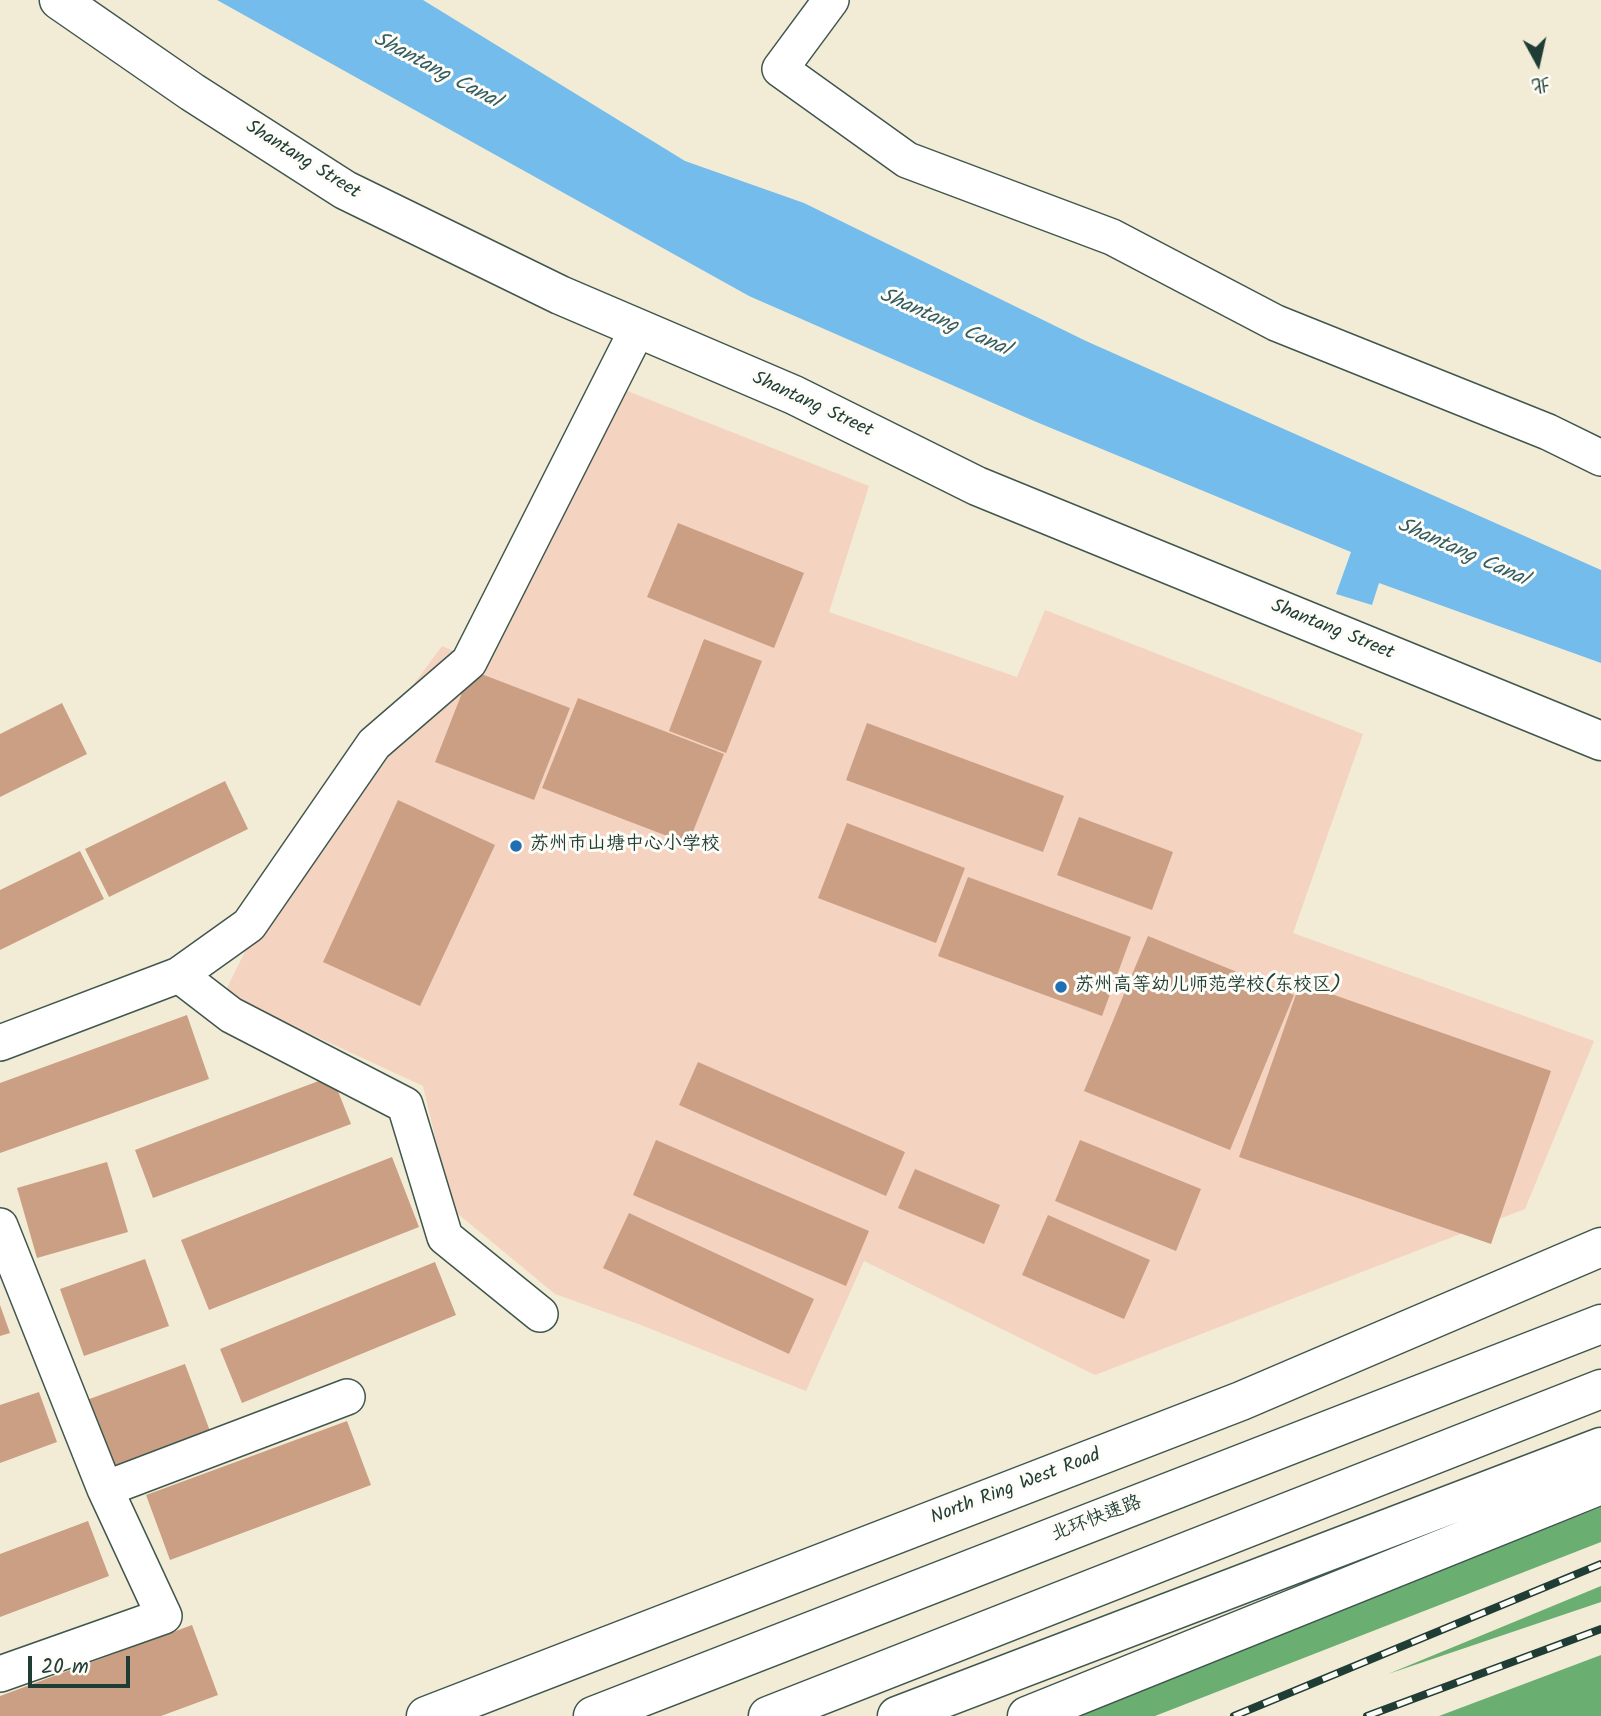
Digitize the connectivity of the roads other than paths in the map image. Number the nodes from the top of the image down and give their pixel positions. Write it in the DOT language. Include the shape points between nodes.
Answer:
graph roads {
  1 [pos="59,0"];
  2 [pos="831,0"];
  3 [pos="638,328"];
  4 [pos="1601,458"];
  5 [pos="1601,741"];
  6 [pos="179,975"];
  7 [pos="0,1042"];
  8 [pos="0,1226"];
  9 [pos="1601,1247"];
  10 [pos="540,1314"];
  11 [pos="1593,1326"];
  12 [pos="1601,1389"];
  13 [pos="347,1397"];
  14 [pos="1601,1447"];
  15 [pos="1601,1485"];
  16 [pos="105,1489"];
  17 [pos="0,1674"];
  18 [pos="426,1716"];
  19 [pos="593,1716"];
  20 [pos="768,1716"];
  21 [pos="897,1716"];
  22 [pos="1027,1716"];
  1 -- 3 [label="main road, Shantang Street" via="345,190"];
  2 -- 4 [label="street" via="780,69 907,160 1112,237 1276,323 1548,432"];
  3 -- 5 [label="main road, Shantang Street" via="794,395 977,486"];
  3 -- 6 [label="street" via="469,662 374,744 249,925"];
  6 -- 7 [label="street"];
  6 -- 10 [label="street" via="231,1015 405,1105 445,1237"];
  8 -- 16 [label="street"];
  9 -- 18 [label="main road, North Ring West Road" via="1241,1401"];
  11 -- 19 [label="main road, 北环快速路"];
  12 -- 20 [label="main road"];
  13 -- 16 [label="street"];
  14 -- 21 [label="main road"];
  15 -- 22 [label="main road"];
  16 -- 17 [label="street" via="164,1616"];
}
